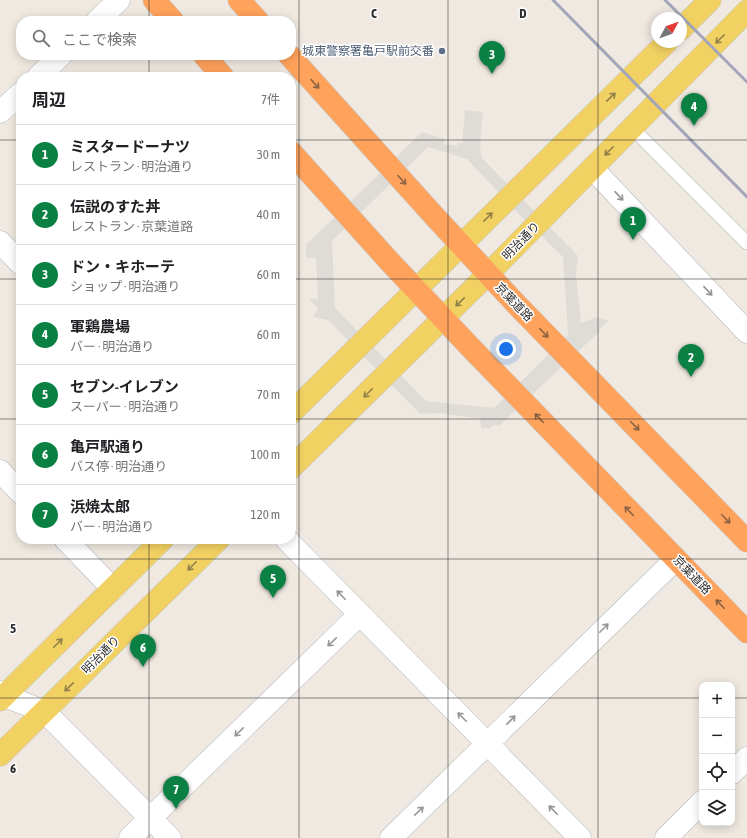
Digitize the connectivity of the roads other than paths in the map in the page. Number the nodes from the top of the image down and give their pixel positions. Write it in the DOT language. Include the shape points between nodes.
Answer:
graph roads {
  1 [pos="119,0"];
  2 [pos="154,0"];
  3 [pos="239,0"];
  4 [pos="710,0"];
  5 [pos="747,11"];
  6 [pos="102,16"];
  7 [pos="168,16"];
  8 [pos="253,16"];
  9 [pos="687,23"];
  10 [pos="661,48"];
  11 [pos="56,60"];
  12 [pos="208,60"];
  13 [pos="293,60"];
  14 [pos="43,72"];
  15 [pos="219,72"];
  16 [pos="16,98"];
  17 [pos="0,112"];
  18 [pos="632,128"];
  19 [pos="296,157"];
  20 [pos="592,168"];
  21 [pos="0,242"];
  22 [pos="747,243"];
  23 [pos="460,245"];
  24 [pos="16,259"];
  25 [pos="488,274"];
  26 [pos="416,289"];
  27 [pos="443,318"];
  28 [pos="747,332"];
  29 [pos="296,408"];
  30 [pos="296,463"];
  31 [pos="0,472"];
  32 [pos="16,488"];
  33 [pos="747,541"];
  34 [pos="70,544"];
  35 [pos="158,544"];
  36 [pos="214,544"];
  37 [pos="291,544"];
  38 [pos="676,559"];
  39 [pos="113,589"];
  40 [pos="360,614"];
  41 [pos="747,632"];
  42 [pos="1,696"];
  43 [pos="44,711"];
  44 [pos="487,743"];
  45 [pos="0,755"];
  46 [pos="747,758"];
  47 [pos="735,770"];
  48 [pos="699,805"];
  49 [pos="150,818"];
  50 [pos="130,838"];
  51 [pos="170,838"];
  52 [pos="391,838"];
  53 [pos="580,838"];
  54 [pos="666,838"];
  1 -- 6 [label="street"];
  2 -- 7 [label="highway"];
  3 -- 8 [label="highway"];
  4 -- 9 [label="main road"];
  5 -- 18 [label="main road, 明治通り, one-way"];
  23 -- 10 [label="main road, one-way"];
  11 -- 14 [label="street"];
  12 -- 15 [label="highway"];
  13 -- 23 [label="highway, 京葉道路, one-way"];
  16 -- 17 [label="street"];
  18 -- 20 [label="main road, 明治通り, one-way"];
  18 -- 22 [label="lane"];
  19 -- 26 [label="highway, 京葉道路"];
  20 -- 25 [label="main road, 明治通り"];
  20 -- 28 [label="street, one-way"];
  21 -- 24 [label="street"];
  23 -- 25 [label="highway, 京葉道路"];
  23 -- 26 [label="main road"];
  25 -- 27 [label="main road, 明治通り, one-way"];
  25 -- 33 [label="highway, 京葉道路, one-way"];
  26 -- 27 [label="highway, 京葉道路"];
  26 -- 29 [label="main road"];
  27 -- 30 [label="main road, 明治通り, one-way"];
  38 -- 27 [label="highway, 京葉道路, one-way"];
  31 -- 32 [label="street"];
  34 -- 39 [label="street"];
  35 -- 39 [label="main road"];
  36 -- 43 [label="main road, 明治通り, one-way"];
  40 -- 37 [label="street, one-way"];
  41 -- 38 [label="highway, 京葉道路, one-way"];
  44 -- 38 [label="street, one-way"];
  42 -- 39 [label="main road, one-way"];
  44 -- 40 [label="street, one-way"];
  40 -- 49 [label="street, one-way"];
  42 -- 43 [label="street"];
  43 -- 45 [label="main road, 明治通り"];
  43 -- 49 [label="street"];
  52 -- 44 [label="street, one-way"];
  53 -- 44 [label="street, one-way"];
  46 -- 47 [label="street"];
  48 -- 54 [label="street"];
  49 -- 50 [label="street"];
  49 -- 51 [label="street"];
}
